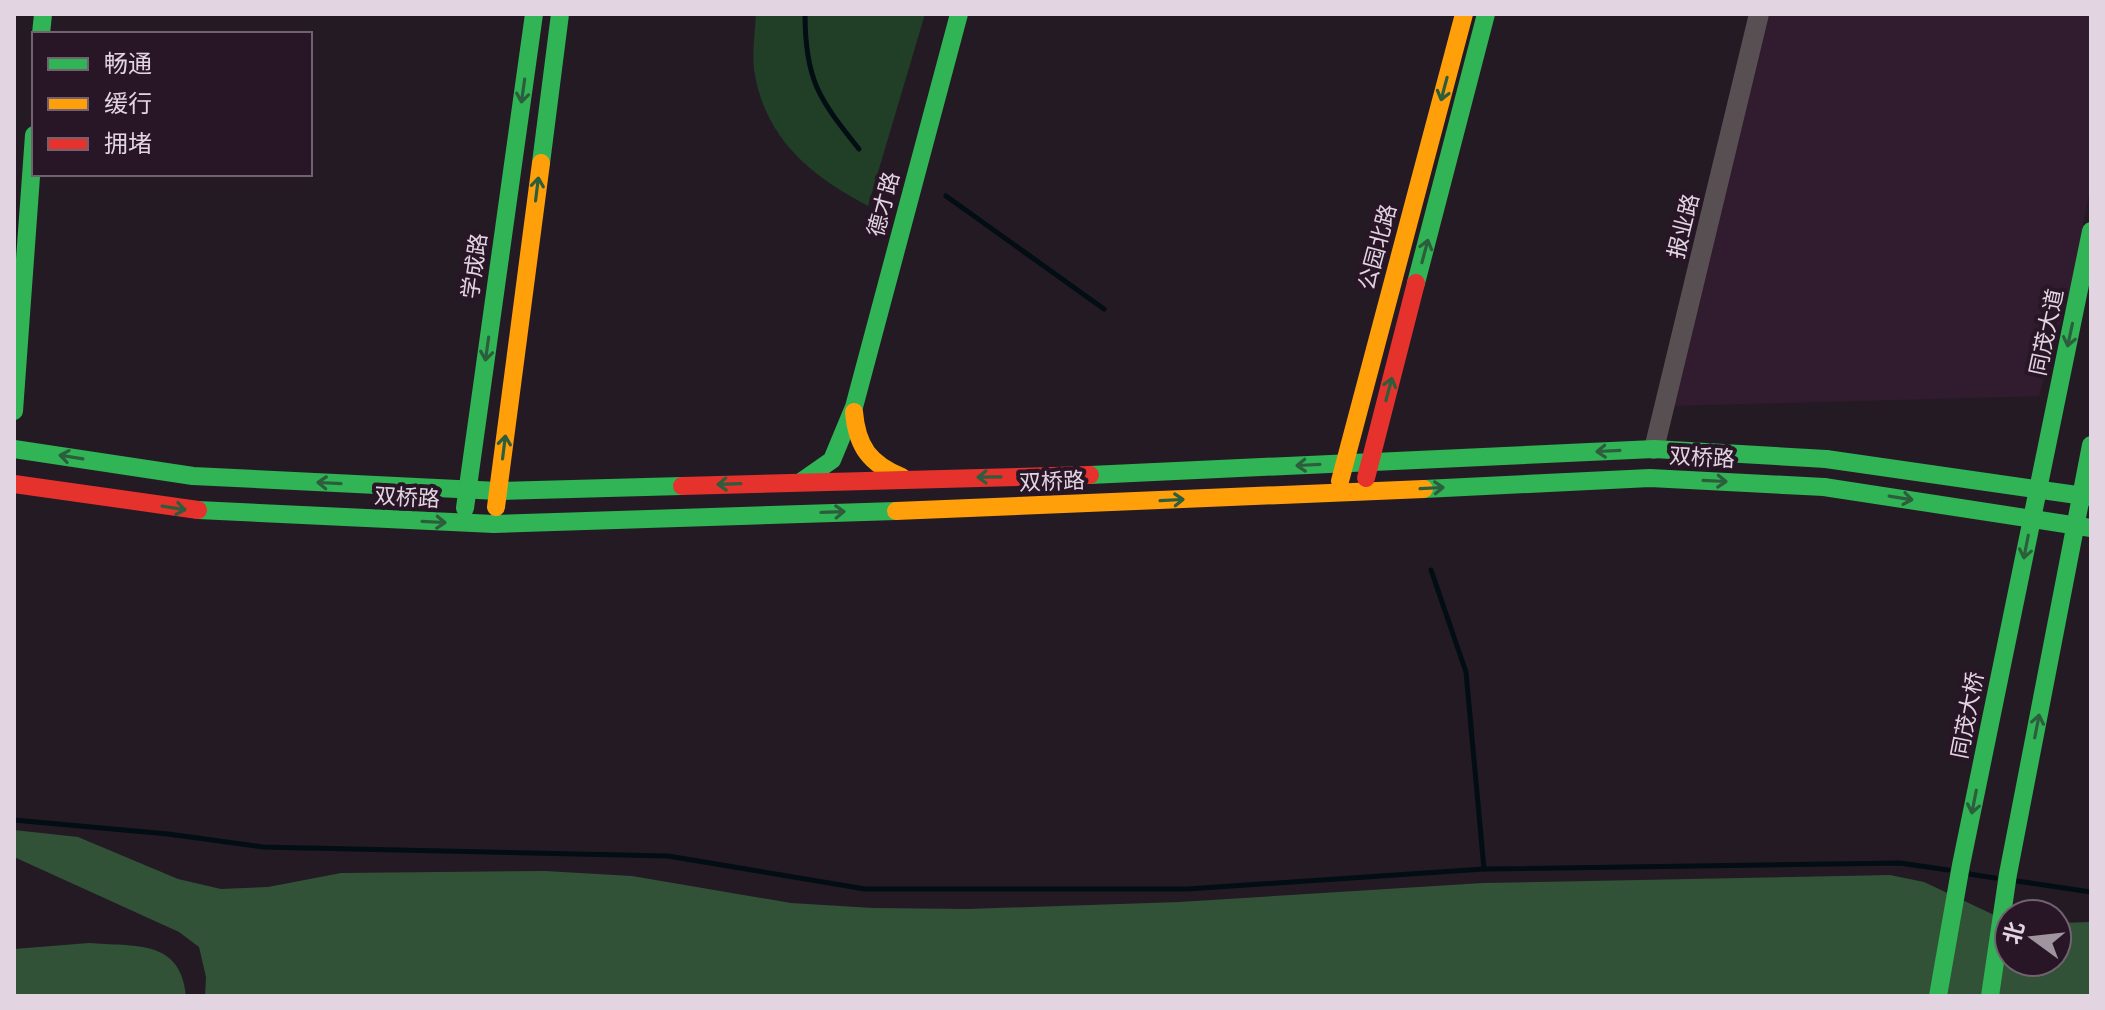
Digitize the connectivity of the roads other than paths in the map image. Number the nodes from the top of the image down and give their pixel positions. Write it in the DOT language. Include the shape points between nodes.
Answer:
graph roads {
  1 [pos="534,14"];
  2 [pos="560,14"];
  3 [pos="959,14"];
  4 [pos="1464,14"];
  5 [pos="1486,14"];
  6 [pos="1759,14"];
  7 [pos="32,163"];
  8 [pos="2091,231"];
  9 [pos="854,407"];
  10 [pos="14,411"];
  11 [pos="2047,444"];
  12 [pos="14,449"];
  13 [pos="1654,449"];
  14 [pos="2090,449"];
  15 [pos="1370,462"];
  16 [pos="1345,463"];
  17 [pos="908,479"];
  18 [pos="802,481"];
  19 [pos="14,484"];
  20 [pos="467,490"];
  21 [pos="498,491"];
  22 [pos="1363,491"];
  23 [pos="1337,493"];
  24 [pos="2091,497"];
  25 [pos="463,524"];
  26 [pos="494,524"];
  27 [pos="2091,528"];
  28 [pos="1938,996"];
  29 [pos="1990,996"];
  1 -- 20 [label="main road, 学成路, one-way"];
  21 -- 2 [label="main road, one-way"];
  3 -- 9 [label="main road, 德才路"];
  4 -- 16 [label="main road, 公园北路, one-way"];
  15 -- 5 [label="main road, one-way"];
  6 -- 13 [label="street, 报业路"];
  7 -- 10 [label="main road"];
  8 -- 11 [label="main road, 同茂大道, one-way"];
  9 -- 17 [label="main road, 德才路" via="855,431 865,455 883,470"];
  9 -- 18 [label="main road, 德才路" via="832,460"];
  11 -- 28 [label="main road, 同茂大桥, one-way, bridge"];
  20 -- 12 [label="main road, 双桥路, one-way" via="193,476"];
  13 -- 15 [label="main road, 双桥路, one-way"];
  13 -- 24 [label="main road, 双桥路, bridge" via="1826,459"];
  29 -- 14 [label="main road, one-way, bridge" via="2008,874"];
  15 -- 16 [label="main road, 双桥路"];
  15 -- 22 [label="main road"];
  16 -- 17 [label="main road, 双桥路, one-way"];
  16 -- 23 [label="main road, 公园北路"];
  17 -- 18 [label="main road, 双桥路"];
  18 -- 21 [label="main road, 双桥路, one-way"];
  19 -- 25 [label="main road, 双桥路, one-way" via="188,510"];
  20 -- 21 [label="main road, 双桥路"];
  20 -- 25 [label="main road, 学成路"];
  21 -- 26 [label="main road"];
  22 -- 23 [label="main road, 双桥路"];
  22 -- 27 [label="main road, 双桥路, one-way, bridge" via="1650,478 1824,487"];
  26 -- 23 [label="main road, 双桥路, one-way"];
  25 -- 26 [label="main road, 双桥路"];
}
